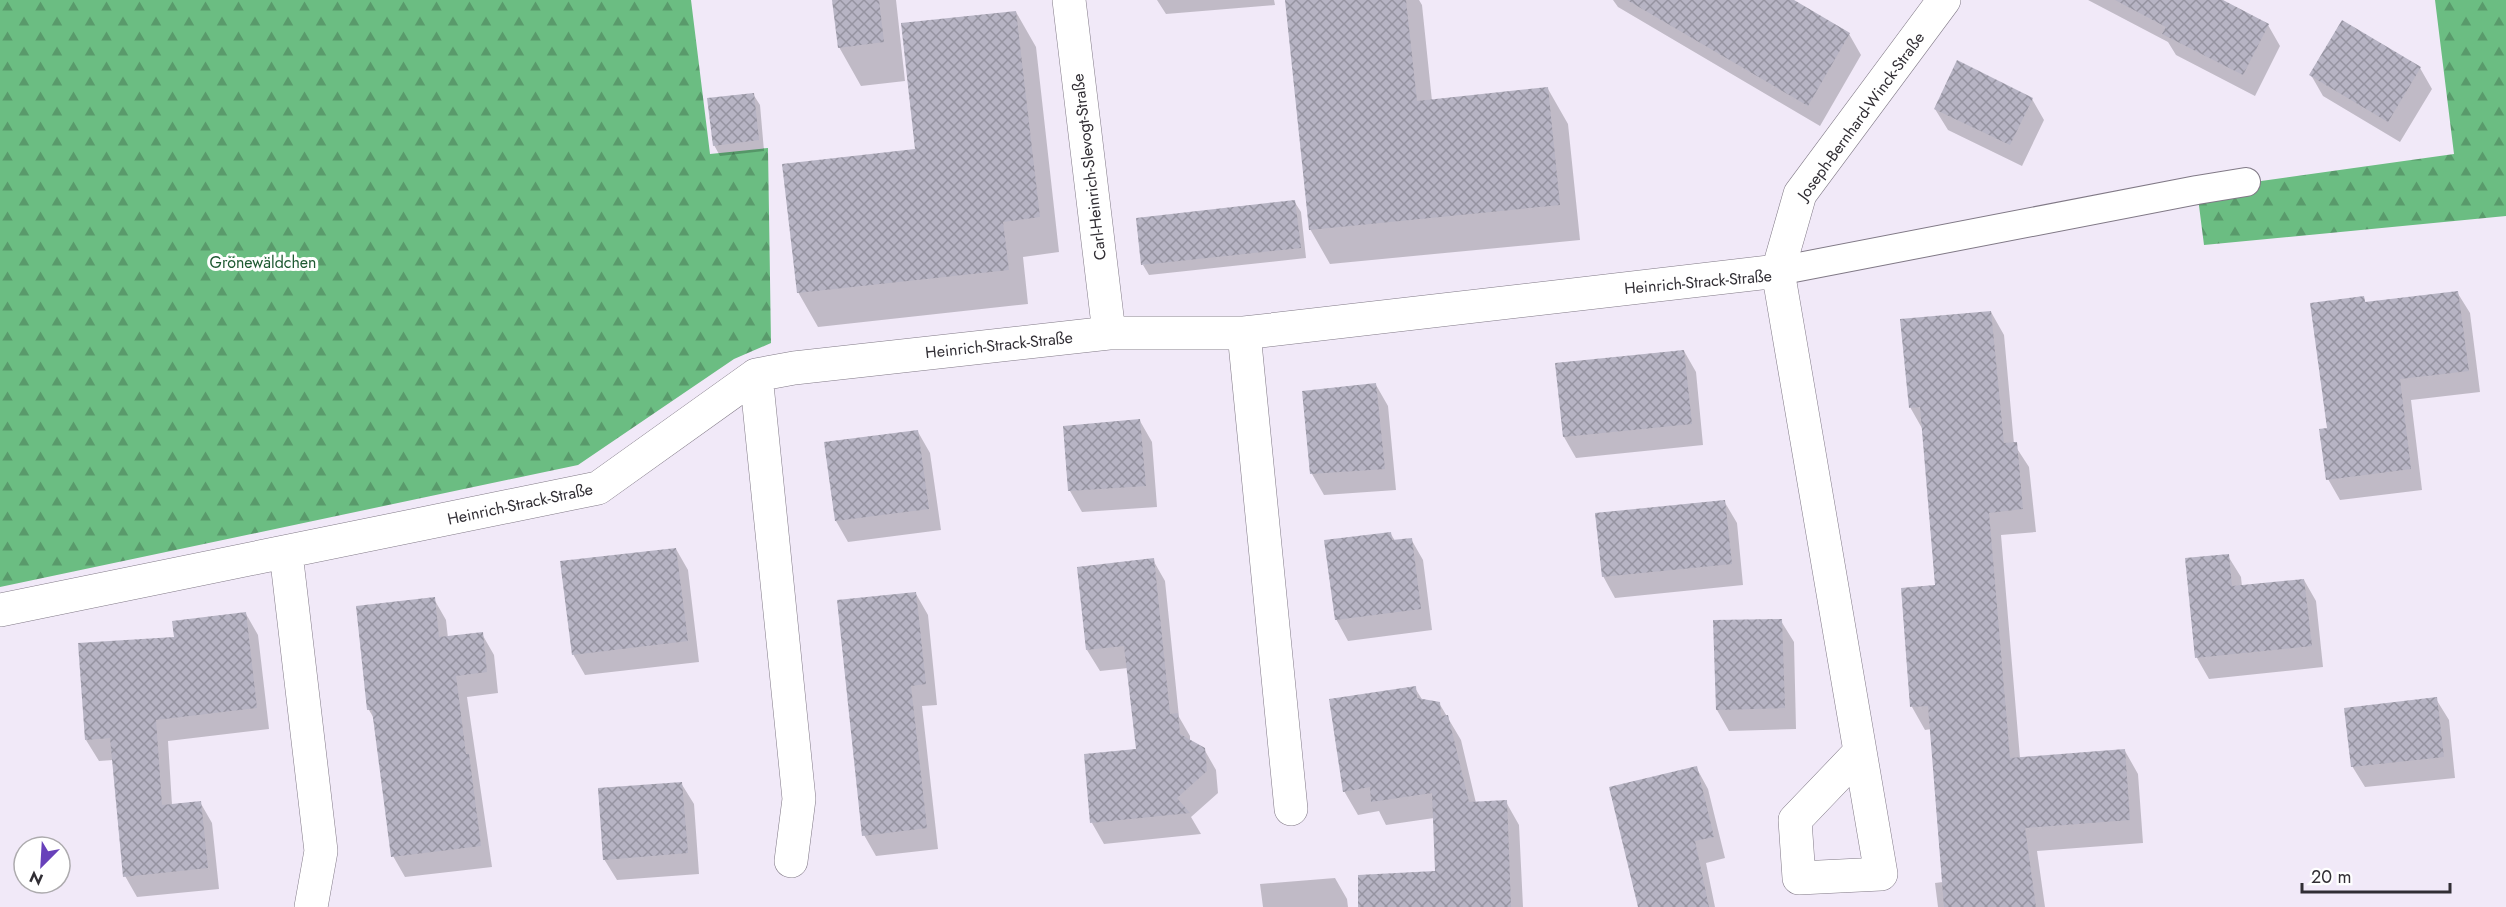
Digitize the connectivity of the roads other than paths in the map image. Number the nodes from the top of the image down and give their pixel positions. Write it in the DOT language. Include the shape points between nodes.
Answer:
graph roads {
  1 [pos="1069,0"];
  2 [pos="1944,0"];
  3 [pos="2246,182"];
  4 [pos="1778,271"];
  5 [pos="1109,333"];
  6 [pos="1244,333"];
  7 [pos="756,375"];
  8 [pos="286,553"];
  9 [pos="0,610"];
  10 [pos="1860,752"];
  11 [pos="1291,809"];
  12 [pos="791,861"];
  13 [pos="311,907"];
  1 -- 5 [label="street, Carl-Heinrich-Slevogt-Straße"];
  2 -- 4 [label="street, Joseph-Bernhard-Winck-Straße" via="1800,194"];
  3 -- 4 [label="lane"];
  4 -- 6 [label="street, Heinrich-Strack-Straße"];
  4 -- 10 [label="street, Heinrich-Strack-Straße"];
  5 -- 6 [label="street, Heinrich-Strack-Straße"];
  5 -- 7 [label="street, Heinrich-Strack-Straße"];
  6 -- 11 [label="street"];
  7 -- 8 [label="street, Heinrich-Strack-Straße" via="598,488"];
  7 -- 12 [label="street" via="799,799"];
  8 -- 9 [label="street, Heinrich-Strack-Straße"];
  8 -- 13 [label="street" via="321,851"];
}
